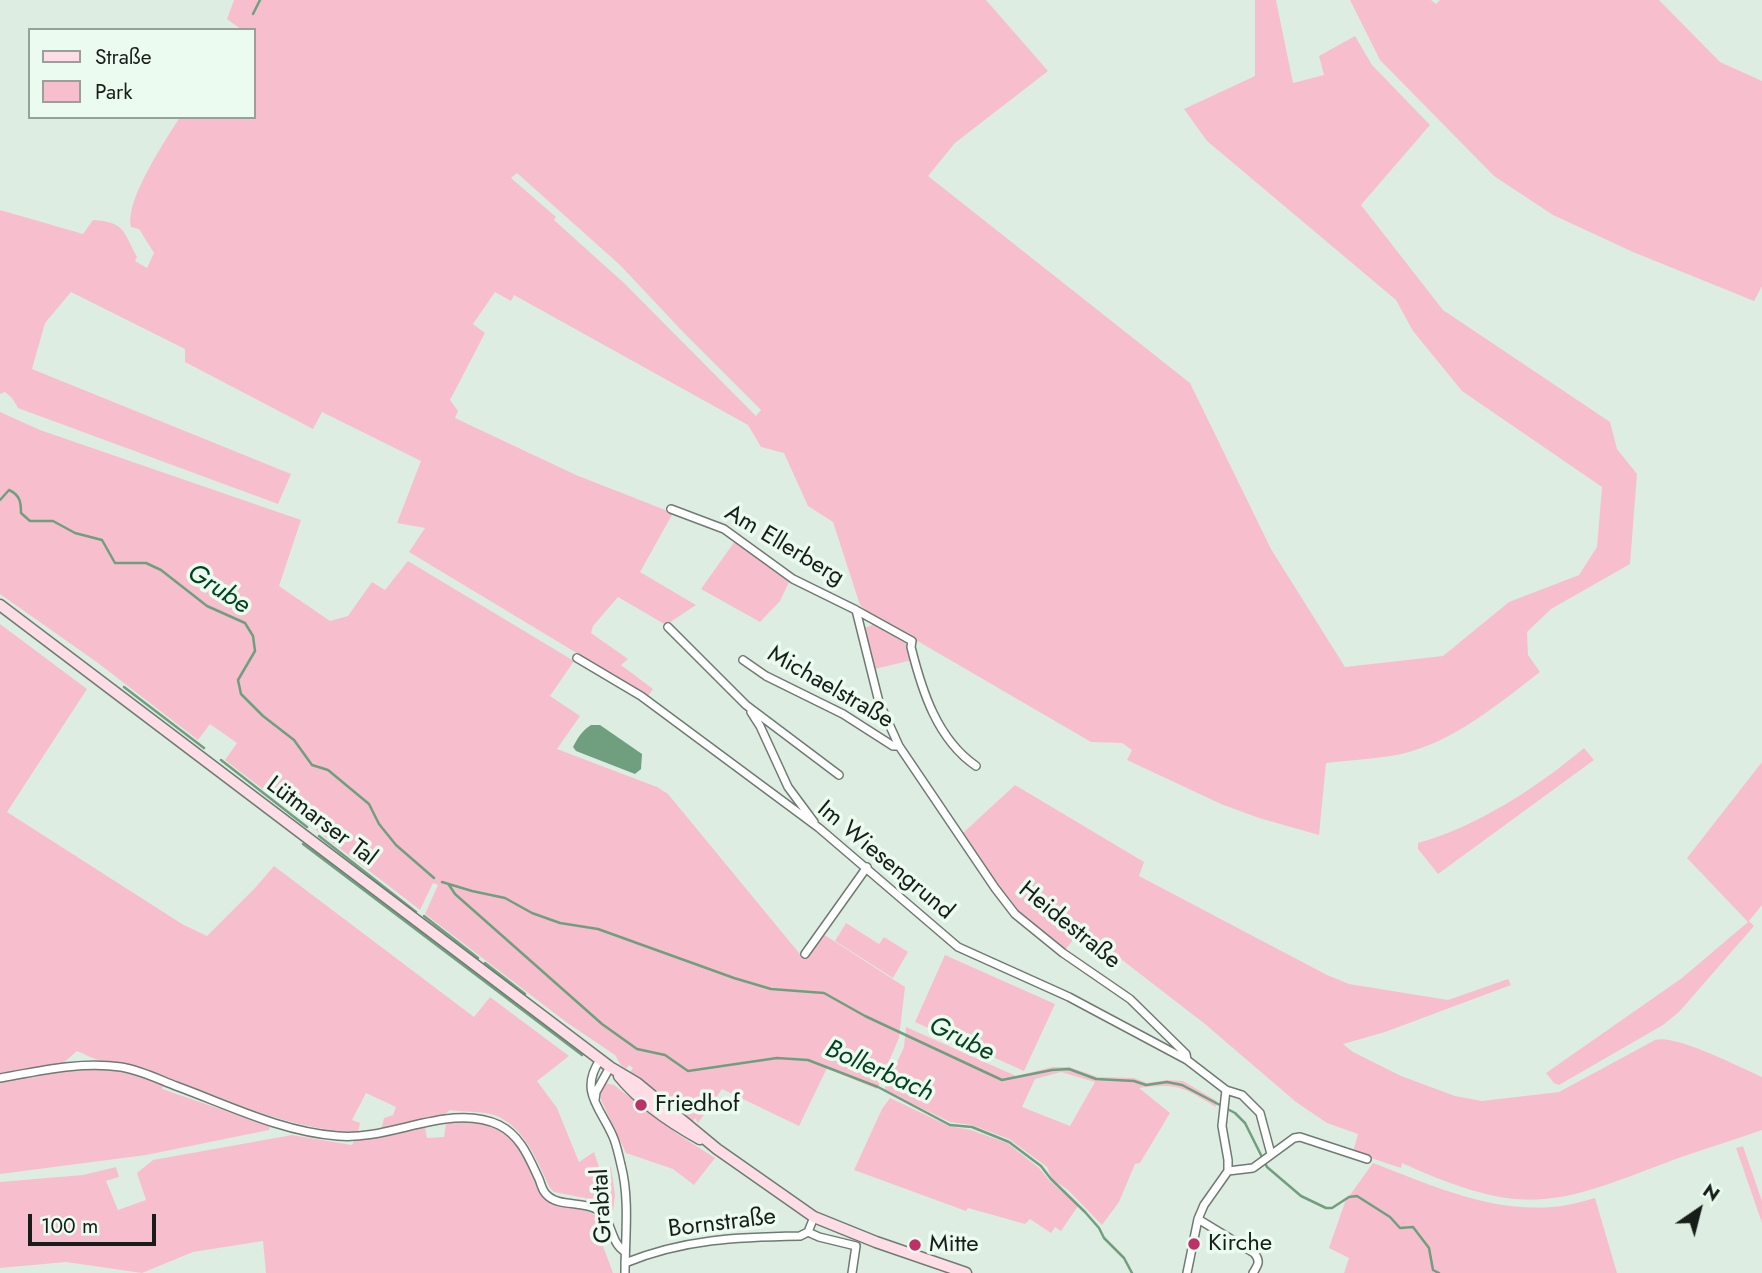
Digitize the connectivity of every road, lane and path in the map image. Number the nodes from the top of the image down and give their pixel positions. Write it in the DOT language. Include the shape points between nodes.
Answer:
graph roads {
  1 [pos="671,509"];
  2 [pos="0,605"];
  3 [pos="856,610"];
  4 [pos="668,627"];
  5 [pos="577,658"];
  6 [pos="743,660"];
  7 [pos="746,705"];
  8 [pos="899,746"];
  9 [pos="976,766"];
  10 [pos="839,775"];
  11 [pos="819,828"];
  12 [pos="867,867"];
  13 [pos="805,954"];
  14 [pos="600,1060"];
  15 [pos="1187,1060"];
  16 [pos="613,1070"];
  17 [pos="0,1078"];
  18 [pos="1226,1090"];
  19 [pos="595,1100"];
  20 [pos="1268,1156"];
  21 [pos="1367,1159"];
  22 [pos="1228,1171"];
  23 [pos="814,1217"];
  24 [pos="1198,1219"];
  25 [pos="808,1232"];
  26 [pos="624,1251"];
  27 [pos="625,1263"];
  28 [pos="625,1273"];
  29 [pos="852,1273"];
  30 [pos="966,1273"];
  31 [pos="1187,1273"];
  32 [pos="1253,1273"];
  1 -- 3 [label="street, Am Ellerberg" via="724,529 793,579"];
  2 -- 14 [label="main road, Lütmarser Tal"];
  3 -- 8 [label="street, Heidestraße" via="879,702"];
  3 -- 9 [label="street, Am Ellerberg" via="912,641 928,702 959,754"];
  4 -- 7 [label="street"];
  5 -- 11 [label="street, Im Wiesengrund" via="641,696"];
  6 -- 8 [label="street, Michaelstraße"];
  7 -- 10 [label="street"];
  7 -- 11 [label="street" via="788,787"];
  8 -- 15 [label="street, Heidestraße" via="1015,914 1130,999"];
  11 -- 12 [label="street, Im Wiesengrund"];
  12 -- 13 [label="street"];
  12 -- 15 [label="street, Im Wiesengrund" via="958,947 1069,997"];
  14 -- 16 [label="main road, Lütmarser Tal"];
  14 -- 19 [label="street, Grabtal" via="590,1084"];
  15 -- 18 [label="street, Heidestraße"];
  16 -- 19 [label="street"];
  16 -- 23 [label="main road, Lütmarser Tal" via="631,1090 683,1129"];
  17 -- 26 [label="street" via="75,1067 122,1067 283,1125 337,1136 374,1136 464,1117 492,1122 510,1131 520,1143 544,1193 598,1210"];
  18 -- 20 [label="street, Heidestraße" via="1242,1095 1260,1113"];
  18 -- 22 [label="street" via="1222,1114"];
  19 -- 26 [label="street, Grabtal" via="622,1166"];
  20 -- 21 [label="street" via="1300,1137"];
  20 -- 22 [label="street" via="1247,1170"];
  22 -- 24 [label="street"];
  23 -- 25 [label="street, Bornstraße"];
  23 -- 30 [label="main road, Lütmarser Tal"];
  24 -- 31 [label="street"];
  24 -- 32 [label="street" via="1254,1253 1259,1264"];
  25 -- 27 [label="street, Bornstraße" via="686,1243"];
  25 -- 29 [label="street" via="856,1246"];
  26 -- 27 [label="street, Grabtal"];
  27 -- 28 [label="street, Grabtal"];
}
